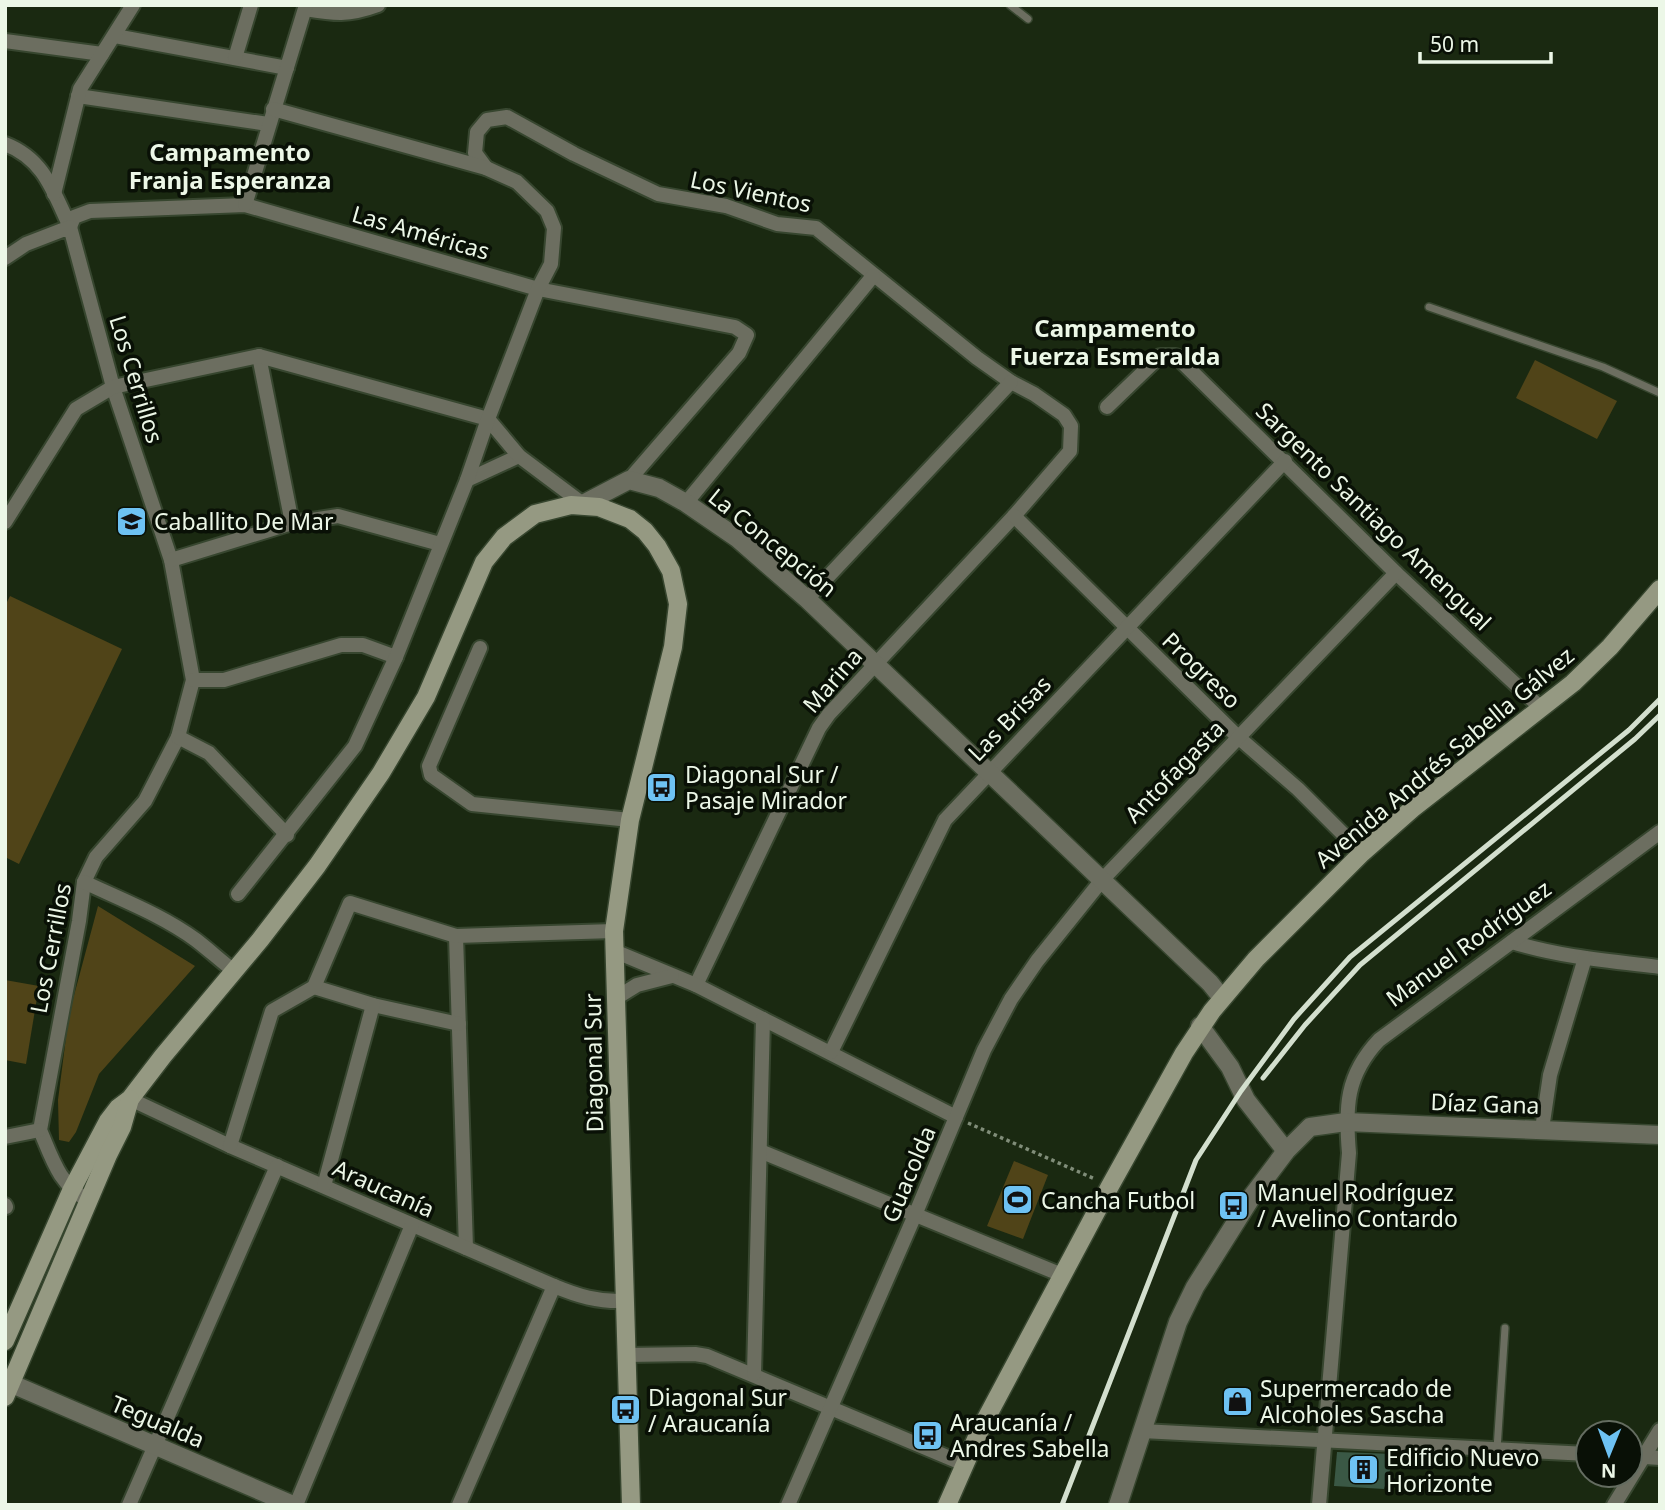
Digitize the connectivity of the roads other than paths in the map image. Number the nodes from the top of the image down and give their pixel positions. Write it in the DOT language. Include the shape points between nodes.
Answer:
graph roads {
  1 [pos="133,5"];
  2 [pos="251,5"];
  3 [pos="378,5"];
  4 [pos="1010,5"];
  5 [pos="305,7"];
  6 [pos="1028,19"];
  7 [pos="115,36"];
  8 [pos="5,41"];
  9 [pos="103,54"];
  10 [pos="235,58"];
  11 [pos="287,68"];
  12 [pos="78,96"];
  13 [pos="272,109"];
  14 [pos="268,124"];
  15 [pos="5,144"];
  16 [pos="486,169"];
  17 [pos="54,194"];
  18 [pos="245,205"];
  19 [pos="70,227"];
  20 [pos="5,258"];
  21 [pos="873,276"];
  22 [pos="538,289"];
  23 [pos="1429,307"];
  24 [pos="258,356"];
  25 [pos="1011,382"];
  26 [pos="113,387"];
  27 [pos="1660,393"];
  28 [pos="1107,407"];
  29 [pos="488,419"];
  30 [pos="1069,451"];
  31 [pos="519,456"];
  32 [pos="1285,461"];
  33 [pos="467,480"];
  34 [pos="629,480"];
  35 [pos="686,503"];
  36 [pos="583,505"];
  37 [pos="1014,516"];
  38 [pos="5,522"];
  39 [pos="292,523"];
  40 [pos="440,544"];
  41 [pos="171,560"];
  42 [pos="1396,573"];
  43 [pos="1660,589"];
  44 [pos="807,599"];
  45 [pos="1126,628"];
  46 [pos="480,648"];
  47 [pos="396,657"];
  48 [pos="876,664"];
  49 [pos="193,680"];
  50 [pos="1541,708"];
  51 [pos="178,737"];
  52 [pos="1238,737"];
  53 [pos="990,772"];
  54 [pos="630,820"];
  55 [pos="1660,832"];
  56 [pos="287,835"];
  57 [pos="1362,853"];
  58 [pos="1102,880"];
  59 [pos="84,883"];
  60 [pos="238,894"];
  61 [pos="614,931"];
  62 [pos="456,936"];
  63 [pos="1512,942"];
  64 [pos="614,951"];
  65 [pos="1586,958"];
  66 [pos="1660,967"];
  67 [pos="234,971"];
  68 [pos="673,976"];
  69 [pos="696,985"];
  70 [pos="314,987"];
  71 [pos="616,998"];
  72 [pos="1222,998"];
  73 [pos="373,1005"];
  74 [pos="763,1019"];
  75 [pos="459,1024"];
  76 [pos="1200,1026"];
  77 [pos="831,1052"];
  78 [pos="130,1099"];
  79 [pos="956,1118"];
  80 [pos="1346,1122"];
  81 [pos="1542,1129"];
  82 [pos="40,1130"];
  83 [pos="1660,1135"];
  84 [pos="5,1137"];
  85 [pos="230,1146"];
  86 [pos="760,1151"];
  87 [pos="1286,1151"];
  88 [pos="277,1166"];
  89 [pos="324,1186"];
  90 [pos="71,1191"];
  91 [pos="89,1201"];
  92 [pos="915,1215"];
  93 [pos="412,1225"];
  94 [pos="466,1248"];
  95 [pos="1062,1275"];
  96 [pos="554,1286"];
  97 [pos="624,1301"];
  98 [pos="1505,1328"];
  99 [pos="5,1341"];
  100 [pos="625,1355"];
  101 [pos="754,1374"];
  102 [pos="7,1387"];
  103 [pos="831,1408"];
  104 [pos="1142,1430"];
  105 [pos="1660,1430"];
  106 [pos="1324,1442"];
  107 [pos="155,1447"];
  108 [pos="1644,1448"];
  109 [pos="1497,1450"];
  110 [pos="1574,1453"];
  111 [pos="964,1464"];
  112 [pos="1622,1489"];
  113 [pos="129,1505"];
  114 [pos="294,1505"];
  115 [pos="459,1505"];
  116 [pos="631,1505"];
  117 [pos="788,1505"];
  118 [pos="947,1505"];
  119 [pos="1118,1505"];
  120 [pos="1319,1505"];
  121 [pos="1614,1505"];
  1 -- 7 [label="street"];
  2 -- 10 [label="street"];
  3 -- 5 [label="street" via="334,14"];
  4 -- 6 [label="lane"];
  5 -- 11 [label="street"];
  7 -- 9 [label="street"];
  7 -- 10 [label="street"];
  8 -- 9 [label="street"];
  9 -- 12 [label="street"];
  10 -- 11 [label="street"];
  11 -- 13 [label="street"];
  12 -- 14 [label="street"];
  12 -- 17 [label="street"];
  13 -- 14 [label="street"];
  13 -- 16 [label="street"];
  14 -- 18 [label="street"];
  15 -- 17 [label="street" via="24,151 47,177"];
  16 -- 21 [label="street, Los Vientos" via="475,153 477,132 487,120 507,117 658,194 726,206 777,224 816,228"];
  16 -- 22 [label="street" via="517,182 547,211 554,228 551,264"];
  17 -- 19 [label="street"];
  18 -- 19 [label="street, Las Américas" via="90,211 74,217"];
  18 -- 22 [label="street, Las Américas"];
  19 -- 20 [label="street, Las Américas" via="26,244"];
  19 -- 26 [label="street, Los Cerrillos"];
  21 -- 25 [label="street, Los Vientos"];
  21 -- 35 [label="street"];
  22 -- 29 [label="street"];
  22 -- 34 [label="street, Las Américas" via="735,327 747,335 739,353"];
  23 -- 27 [label="lane" via="1603,368"];
  24 -- 26 [label="street"];
  24 -- 29 [label="street"];
  24 -- 39 [label="street"];
  25 -- 30 [label="street, Los Vientos" via="1064,415 1071,426"];
  25 -- 44 [label="street"];
  26 -- 38 [label="street" via="76,409"];
  26 -- 41 [label="street, Los Cerrillos"];
  28 -- 32 [label="street, Sargento Santiago Amengual" via="1160,356 1176,356"];
  29 -- 31 [label="street"];
  29 -- 33 [label="street"];
  30 -- 37 [label="street, Marina"];
  31 -- 33 [label="street"];
  31 -- 36 [label="street"];
  32 -- 42 [label="street, Sargento Santiago Amengual"];
  32 -- 45 [label="street, Las Brisas"];
  33 -- 40 [label="street"];
  34 -- 35 [label="street, La Concepción" via="659,488"];
  34 -- 36 [label="street"];
  35 -- 44 [label="street, La Concepción" via="737,538"];
  36 -- 54 [label="main road, Diagonal Sur" via="612,511 645,531 667,563 678,604 677,627"];
  36 -- 67 [label="main road" via="558,506 535,514 494,547 399,746 317,866"];
  37 -- 45 [label="street, Progreso"];
  37 -- 48 [label="street, Marina"];
  39 -- 40 [label="street" via="338,516"];
  39 -- 41 [label="street"];
  40 -- 47 [label="street"];
  41 -- 49 [label="street, Los Cerrillos"];
  42 -- 50 [label="street, Sargento Santiago Amengual"];
  42 -- 52 [label="street, Antofagasta"];
  43 -- 50 [label="main road, Avenida Andrés Sabella Gálvez" via="1610,647"];
  44 -- 48 [label="street, La Concepción"];
  45 -- 52 [label="street, Progreso"];
  45 -- 53 [label="street, Las Brisas"];
  46 -- 54 [label="street" via="429,766 431,775 472,804"];
  47 -- 49 [label="street" via="363,645 341,645 224,680"];
  47 -- 56 [label="street" via="355,746"];
  48 -- 53 [label="street, La Concepción"];
  48 -- 69 [label="street, Marina" via="829,714 811,742"];
  49 -- 51 [label="street, Los Cerrillos"];
  50 -- 57 [label="main road, Avenida Andrés Sabella Gálvez"];
  51 -- 56 [label="street" via="209,753"];
  51 -- 59 [label="street, Los Cerrillos" via="145,801 96,857"];
  52 -- 57 [label="street, Progreso"];
  52 -- 58 [label="street, Antofagasta"];
  53 -- 58 [label="street, La Concepción"];
  53 -- 77 [label="street, Las Brisas" via="945,820"];
  54 -- 61 [label="main road, Diagonal Sur"];
  55 -- 63 [label="street, Manuel Rodríguez"];
  56 -- 60 [label="street"];
  57 -- 72 [label="main road, Avenida Andrés Sabella Gálvez"];
  58 -- 72 [label="street, La Concepción"];
  58 -- 79 [label="street, Guacolda" via="1011,999"];
  59 -- 67 [label="street" via="177,928"];
  59 -- 82 [label="street, Los Cerrillos"];
  61 -- 62 [label="street"];
  61 -- 64 [label="main road, Diagonal Sur"];
  62 -- 70 [label="street" via="350,903"];
  62 -- 75 [label="street"];
  63 -- 65 [label="street"];
  63 -- 80 [label="street, Manuel Rodríguez" via="1367,1053 1348,1094"];
  64 -- 68 [label="street"];
  64 -- 71 [label="main road, Diagonal Sur"];
  65 -- 66 [label="street"];
  65 -- 81 [label="street" via="1550,1074"];
  67 -- 78 [label="main road"];
  68 -- 69 [label="street"];
  68 -- 71 [label="street" via="644,981"];
  69 -- 74 [label="street"];
  70 -- 73 [label="street"];
  70 -- 85 [label="street" via="272,1011"];
  71 -- 97 [label="main road, Diagonal Sur"];
  72 -- 76 [label="main road, Avenida Andrés Sabella Gálvez"];
  73 -- 75 [label="street"];
  73 -- 89 [label="street"];
  74 -- 77 [label="street"];
  74 -- 86 [label="street"];
  75 -- 94 [label="street"];
  76 -- 87 [label="street" via="1230,1067 1245,1100"];
  76 -- 95 [label="main road, Avenida Andrés Sabella Gálvez"];
  77 -- 79 [label="street"];
  78 -- 85 [label="street, Araucanía"];
  78 -- 90 [label="main road" via="108,1121"];
  78 -- 91 [label="main road"];
  79 -- 92 [label="street, Guacolda"];
  80 -- 81 [label="street, Díaz Gana"];
  80 -- 87 [label="street, Díaz Gana" via="1310,1127"];
  80 -- 106 [label="street, Manuel Rodríguez" via="1349,1153"];
  81 -- 83 [label="street, Díaz Gana"];
  82 -- 84 [label="street"];
  82 -- 90 [label="street"];
  85 -- 88 [label="street, Araucanía"];
  86 -- 92 [label="street"];
  86 -- 101 [label="street"];
  87 -- 104 [label="street" via="1195,1287 1178,1322"];
  88 -- 89 [label="street, Araucanía"];
  88 -- 107 [label="street"];
  89 -- 93 [label="street, Araucanía"];
  90 -- 91 [label="street"];
  90 -- 99 [label="main road"];
  91 -- 102 [label="main road"];
  92 -- 95 [label="street"];
  92 -- 103 [label="street, Guacolda"];
  93 -- 94 [label="street, Araucanía"];
  93 -- 114 [label="street"];
  94 -- 96 [label="street, Araucanía"];
  95 -- 111 [label="main road, Avenida Andrés Sabella Gálvez"];
  96 -- 97 [label="street, Araucanía" via="593,1300"];
  96 -- 115 [label="street"];
  97 -- 100 [label="main road, Diagonal Sur"];
  98 -- 109 [label="lane"];
  100 -- 101 [label="street" via="695,1354"];
  100 -- 116 [label="main road, Diagonal Sur"];
  101 -- 103 [label="street"];
  102 -- 107 [label="street, Tegualda"];
  103 -- 111 [label="street"];
  103 -- 117 [label="street, Guacolda"];
  104 -- 106 [label="street"];
  104 -- 119 [label="street"];
  105 -- 108 [label="street"];
  106 -- 109 [label="street"];
  106 -- 120 [label="street, Manuel Rodríguez"];
  107 -- 113 [label="street"];
  107 -- 114 [label="street, Tegualda"];
  109 -- 110 [label="street"];
  111 -- 118 [label="main road, Avenida Andrés Sabella Gálvez"];
  112 -- 121 [label="street"];
}
